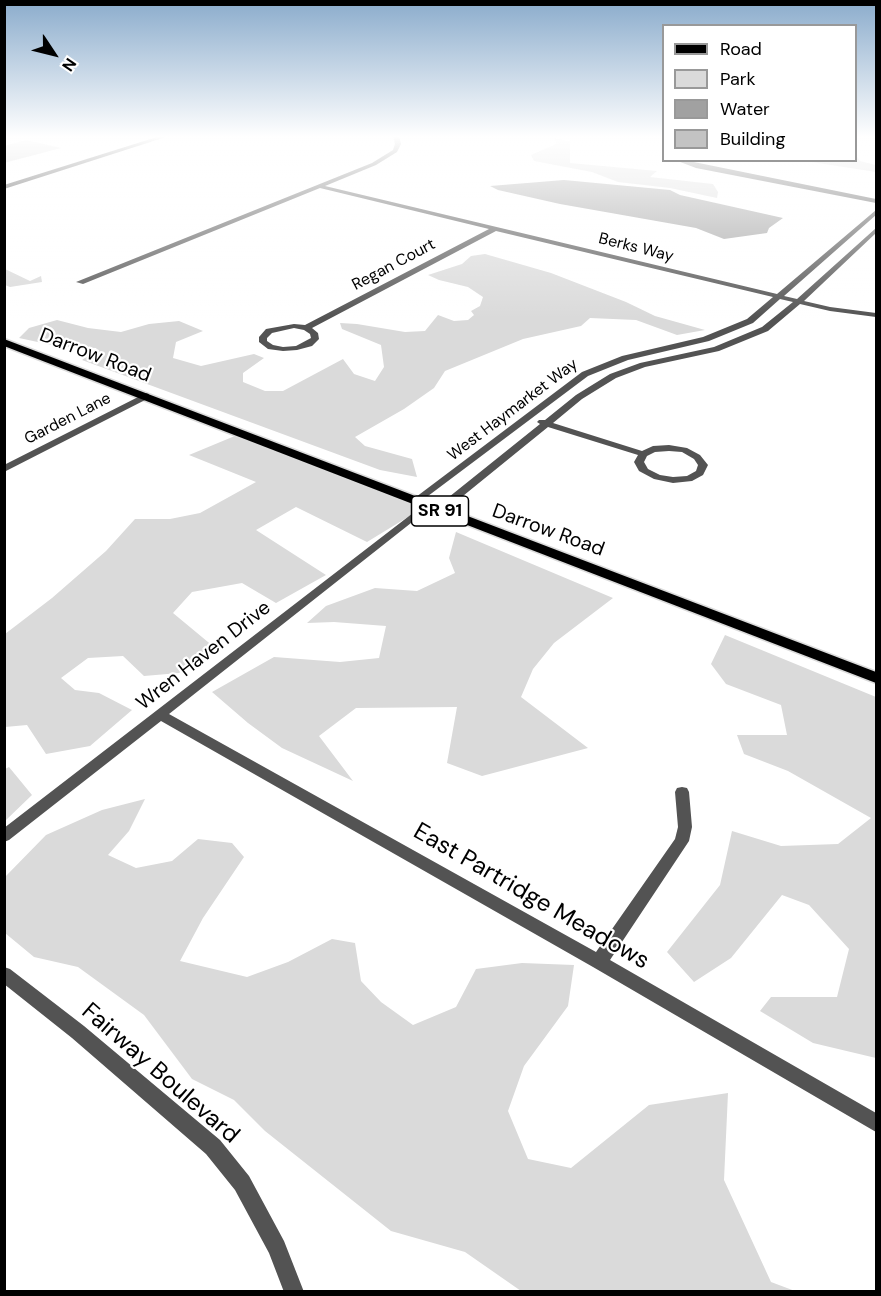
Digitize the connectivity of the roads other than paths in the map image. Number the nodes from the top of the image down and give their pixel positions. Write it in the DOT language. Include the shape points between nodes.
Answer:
graph roads {
  1 [pos="294,196"];
  2 [pos="364,196"];
  3 [pos="853,196"];
  4 [pos="876,201"];
  5 [pos="876,212"];
  6 [pos="496,228"];
  7 [pos="876,230"];
  8 [pos="80,282"];
  9 [pos="779,296"];
  10 [pos="798,301"];
  11 [pos="876,315"];
  12 [pos="306,328"];
  13 [pos="4,342"];
  14 [pos="146,396"];
  15 [pos="527,417"];
  16 [pos="546,423"];
  17 [pos="643,454"];
  18 [pos="4,469"];
  19 [pos="426,506"];
  20 [pos="876,678"];
  21 [pos="161,715"];
  22 [pos="682,792"];
  23 [pos="4,836"];
  24 [pos="599,963"];
  25 [pos="4,974"];
  26 [pos="876,1123"];
  27 [pos="294,1292"];
  1 -- 8 [label="street"];
  2 -- 6 [label="street, Berks Way"];
  3 -- 4 [label="street"];
  5 -- 9 [label="street, West Haymarket Way"];
  6 -- 9 [label="street, Berks Way"];
  6 -- 12 [label="street, Regan Court"];
  7 -- 10 [label="street, West Haymarket Way"];
  9 -- 10 [label="street, Berks Way"];
  9 -- 15 [label="street, West Haymarket Way" via="750,321 722,334 597,368"];
  10 -- 11 [label="street, Berks Way"];
  10 -- 16 [label="street, West Haymarket Way" via="774,323 745,338 613,375"];
  12 -- 12 [label="street, Regan Court" via="314,333 315,339 297,348 277,348 263,342 269,331 280,327"];
  13 -- 14 [label="main road, Darrow Road / SR 91"];
  14 -- 18 [label="street, Garden Lane"];
  14 -- 19 [label="main road, Darrow Road / SR 91"];
  15 -- 16 [label="street"];
  15 -- 19 [label="street, West Haymarket Way"];
  16 -- 17 [label="street"];
  16 -- 19 [label="street, West Haymarket Way"];
  17 -- 17 [label="street" via="653,449 684,450 703,465 700,473 689,479 673,480 645,471 639,462"];
  19 -- 20 [label="main road, Darrow Road / SR 91"];
  19 -- 21 [label="street, Wren Haven Drive"];
  21 -- 23 [label="street, Wren Haven Drive"];
  21 -- 24 [label="street, East Partridge Meadows"];
  22 -- 24 [label="street" via="686,827 682,841"];
  24 -- 26 [label="street, East Partridge Meadows"];
  25 -- 27 [label="street, Fairway Boulevard" via="213,1147 242,1183 277,1248"];
}
